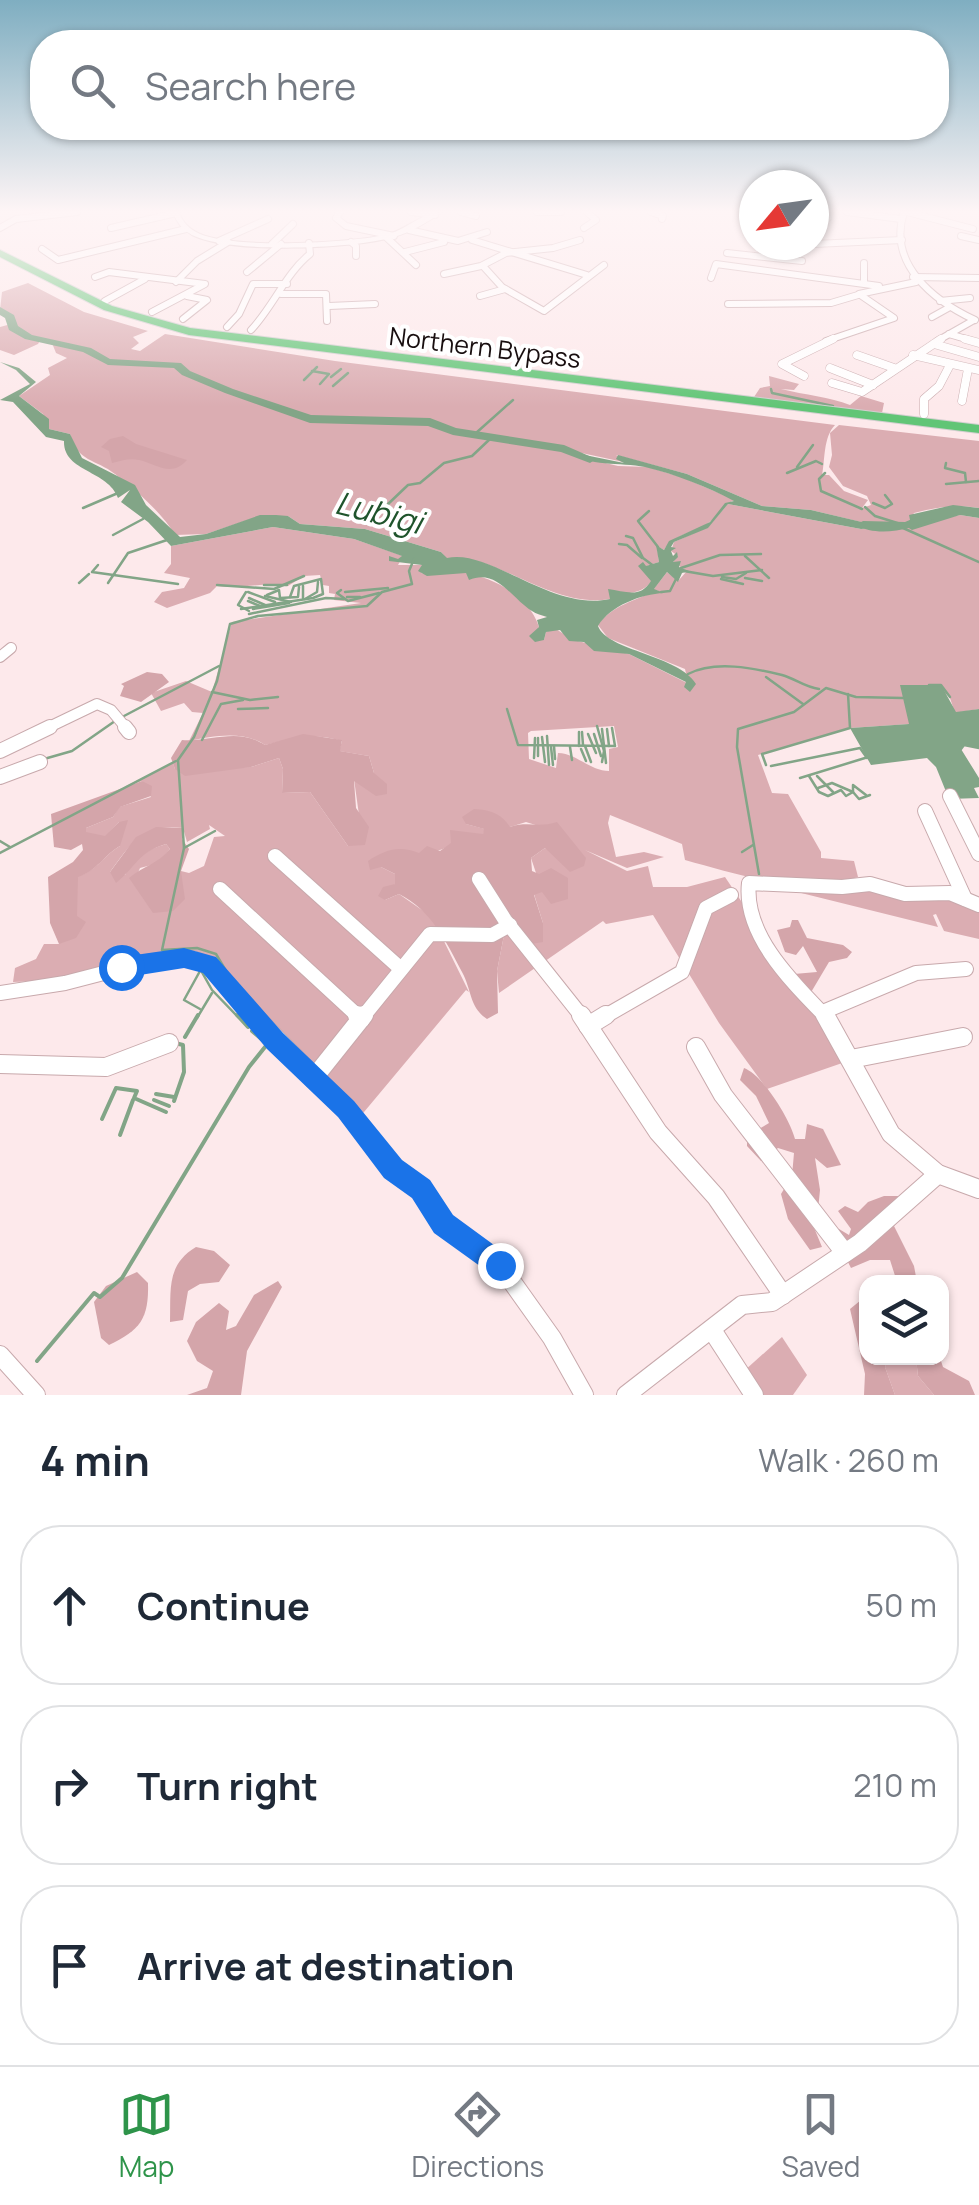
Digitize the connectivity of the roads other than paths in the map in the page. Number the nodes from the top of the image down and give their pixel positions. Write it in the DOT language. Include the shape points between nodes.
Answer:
graph roads {
  1 [pos="27,277"];
  2 [pos="45,277"];
  3 [pos="137,277"];
  4 [pos="181,277"];
  5 [pos="290,277"];
  6 [pos="494,277"];
  7 [pos="586,277"];
  8 [pos="813,277"];
  9 [pos="864,277"];
  10 [pos="979,278"];
  11 [pos="146,279"];
  12 [pos="915,279"];
  13 [pos="176,282"];
  14 [pos="864,283"];
  15 [pos="286,284"];
  16 [pos="883,286"];
  17 [pos="505,289"];
  18 [pos="280,294"];
  19 [pos="858,295"];
  20 [pos="186,296"];
  21 [pos="480,296"];
  22 [pos="970,298"];
  23 [pos="105,301"];
  24 [pos="940,301"];
  25 [pos="375,304"];
  26 [pos="728,304"];
  27 [pos="329,306"];
  28 [pos="950,308"];
  29 [pos="152,312"];
  30 [pos="932,317"];
  31 [pos="183,319"];
  32 [pos="977,320"];
  33 [pos="327,321"];
  34 [pos="227,327"];
  35 [pos="251,330"];
  36 [pos="948,334"];
  37 [pos="979,343"];
  38 [pos="934,344"];
  39 [pos="857,355"];
  40 [pos="913,355"];
  41 [pos="979,358"];
  42 [pos="950,365"];
  43 [pos="830,368"];
  44 [pos="894,368"];
  45 [pos="968,369"];
  46 [pos="979,370"];
  47 [pos="804,376"];
  48 [pos="832,383"];
  49 [pos="873,385"];
  50 [pos="967,390"];
  51 [pos="979,393"];
  52 [pos="962,402"];
  53 [pos="924,414"];
  54 [pos="979,429"];
  55 [pos="979,437"];
  56 [pos="11,648"];
  57 [pos="0,658"];
  58 [pos="129,732"];
  59 [pos="0,751"];
  60 [pos="40,762"];
  61 [pos="0,777"];
  62 [pos="950,796"];
  63 [pos="925,810"];
  64 [pos="979,854"];
  65 [pos="274,856"];
  66 [pos="479,879"];
  67 [pos="220,890"];
  68 [pos="732,895"];
  69 [pos="972,902"];
  70 [pos="510,925"];
  71 [pos="966,969"];
  72 [pos="401,970"];
  73 [pos="0,993"];
  74 [pos="824,1012"];
  75 [pos="361,1019"];
  76 [pos="588,1026"];
  77 [pos="963,1037"];
  78 [pos="169,1043"];
  79 [pos="696,1048"];
  80 [pos="851,1059"];
  81 [pos="0,1064"];
  82 [pos="313,1078"];
  83 [pos="938,1174"];
  84 [pos="979,1190"];
  85 [pos="845,1253"];
  86 [pos="783,1296"];
  87 [pos="712,1330"];
  88 [pos="0,1354"];
  89 [pos="36,1395"];
  90 [pos="584,1395"];
  91 [pos="626,1395"];
  92 [pos="754,1395"];
  1 -- 55 [label="highway, Northern Bypass" via="86,308 197,338"];
  2 -- 54 [label="highway, Northern Bypass" via="108,308 203,333"];
  3 -- 11 [label="street"];
  4 -- 13 [label="street"];
  5 -- 15 [label="street"];
  6 -- 17 [label="street"];
  7 -- 17 [label="street" via="569,298 544,311"];
  8 -- 14 [label="street"];
  9 -- 14 [label="street"];
  10 -- 12 [label="street"];
  11 -- 13 [label="street"];
  11 -- 23 [label="street"];
  12 -- 16 [label="street"];
  12 -- 24 [label="street"];
  13 -- 20 [label="street" via="205,284"];
  14 -- 16 [label="street"];
  15 -- 18 [label="street"];
  15 -- 34 [label="street" via="252,284"];
  16 -- 19 [label="street"];
  17 -- 21 [label="street"];
  18 -- 27 [label="street" via="325,294"];
  18 -- 35 [label="street"];
  19 -- 26 [label="street" via="825,304"];
  19 -- 47 [label="street" via="895,317 782,364"];
  20 -- 29 [label="street"];
  20 -- 31 [label="street" via="207,300"];
  22 -- 24 [label="street"];
  24 -- 28 [label="street"];
  25 -- 27 [label="street"];
  27 -- 33 [label="street"];
  28 -- 30 [label="street"];
  28 -- 32 [label="street"];
  32 -- 36 [label="street"];
  36 -- 37 [label="street"];
  36 -- 38 [label="street"];
  38 -- 40 [label="street"];
  38 -- 41 [label="street"];
  39 -- 44 [label="street"];
  40 -- 42 [label="street"];
  40 -- 44 [label="street"];
  42 -- 45 [label="street"];
  42 -- 53 [label="street" via="924,399"];
  43 -- 49 [label="street"];
  44 -- 49 [label="street"];
  45 -- 46 [label="street"];
  45 -- 50 [label="street"];
  48 -- 49 [label="street" via="860,393"];
  50 -- 51 [label="street"];
  50 -- 52 [label="street"];
  56 -- 57 [label="street"];
  58 -- 59 [label="street" via="97,704"];
  60 -- 61 [label="street"];
  62 -- 64 [label="street"];
  63 -- 69 [label="street"];
  65 -- 72 [label="street"];
  66 -- 70 [label="street"];
  67 -- 75 [label="street"];
  68 -- 76 [label="street" via="706,908 682,972"];
  69 -- 74 [label="street" via="942,891 905,894 870,884 748,884 747,900 764,944"];
  70 -- 72 [label="street" via="492,935 430,934"];
  70 -- 76 [label="street"];
  71 -- 74 [label="street" via="916,973"];
  72 -- 75 [label="street"];
  73 -- 82 [label="street" via="150,961 200,960"];
  74 -- 80 [label="street"];
  75 -- 82 [label="street"];
  76 -- 86 [label="street" via="658,1132 716,1197"];
  77 -- 80 [label="street"];
  78 -- 81 [label="street" via="106,1067"];
  79 -- 85 [label="street" via="723,1094"];
  80 -- 83 [label="street" via="891,1134"];
  82 -- 90 [label="street" via="393,1169 421,1189 444,1224 500,1265"];
  83 -- 84 [label="street"];
  83 -- 85 [label="street"];
  85 -- 86 [label="street"];
  86 -- 87 [label="street" via="742,1305"];
  87 -- 91 [label="street"];
  87 -- 92 [label="street"];
  88 -- 89 [label="street"];
}
